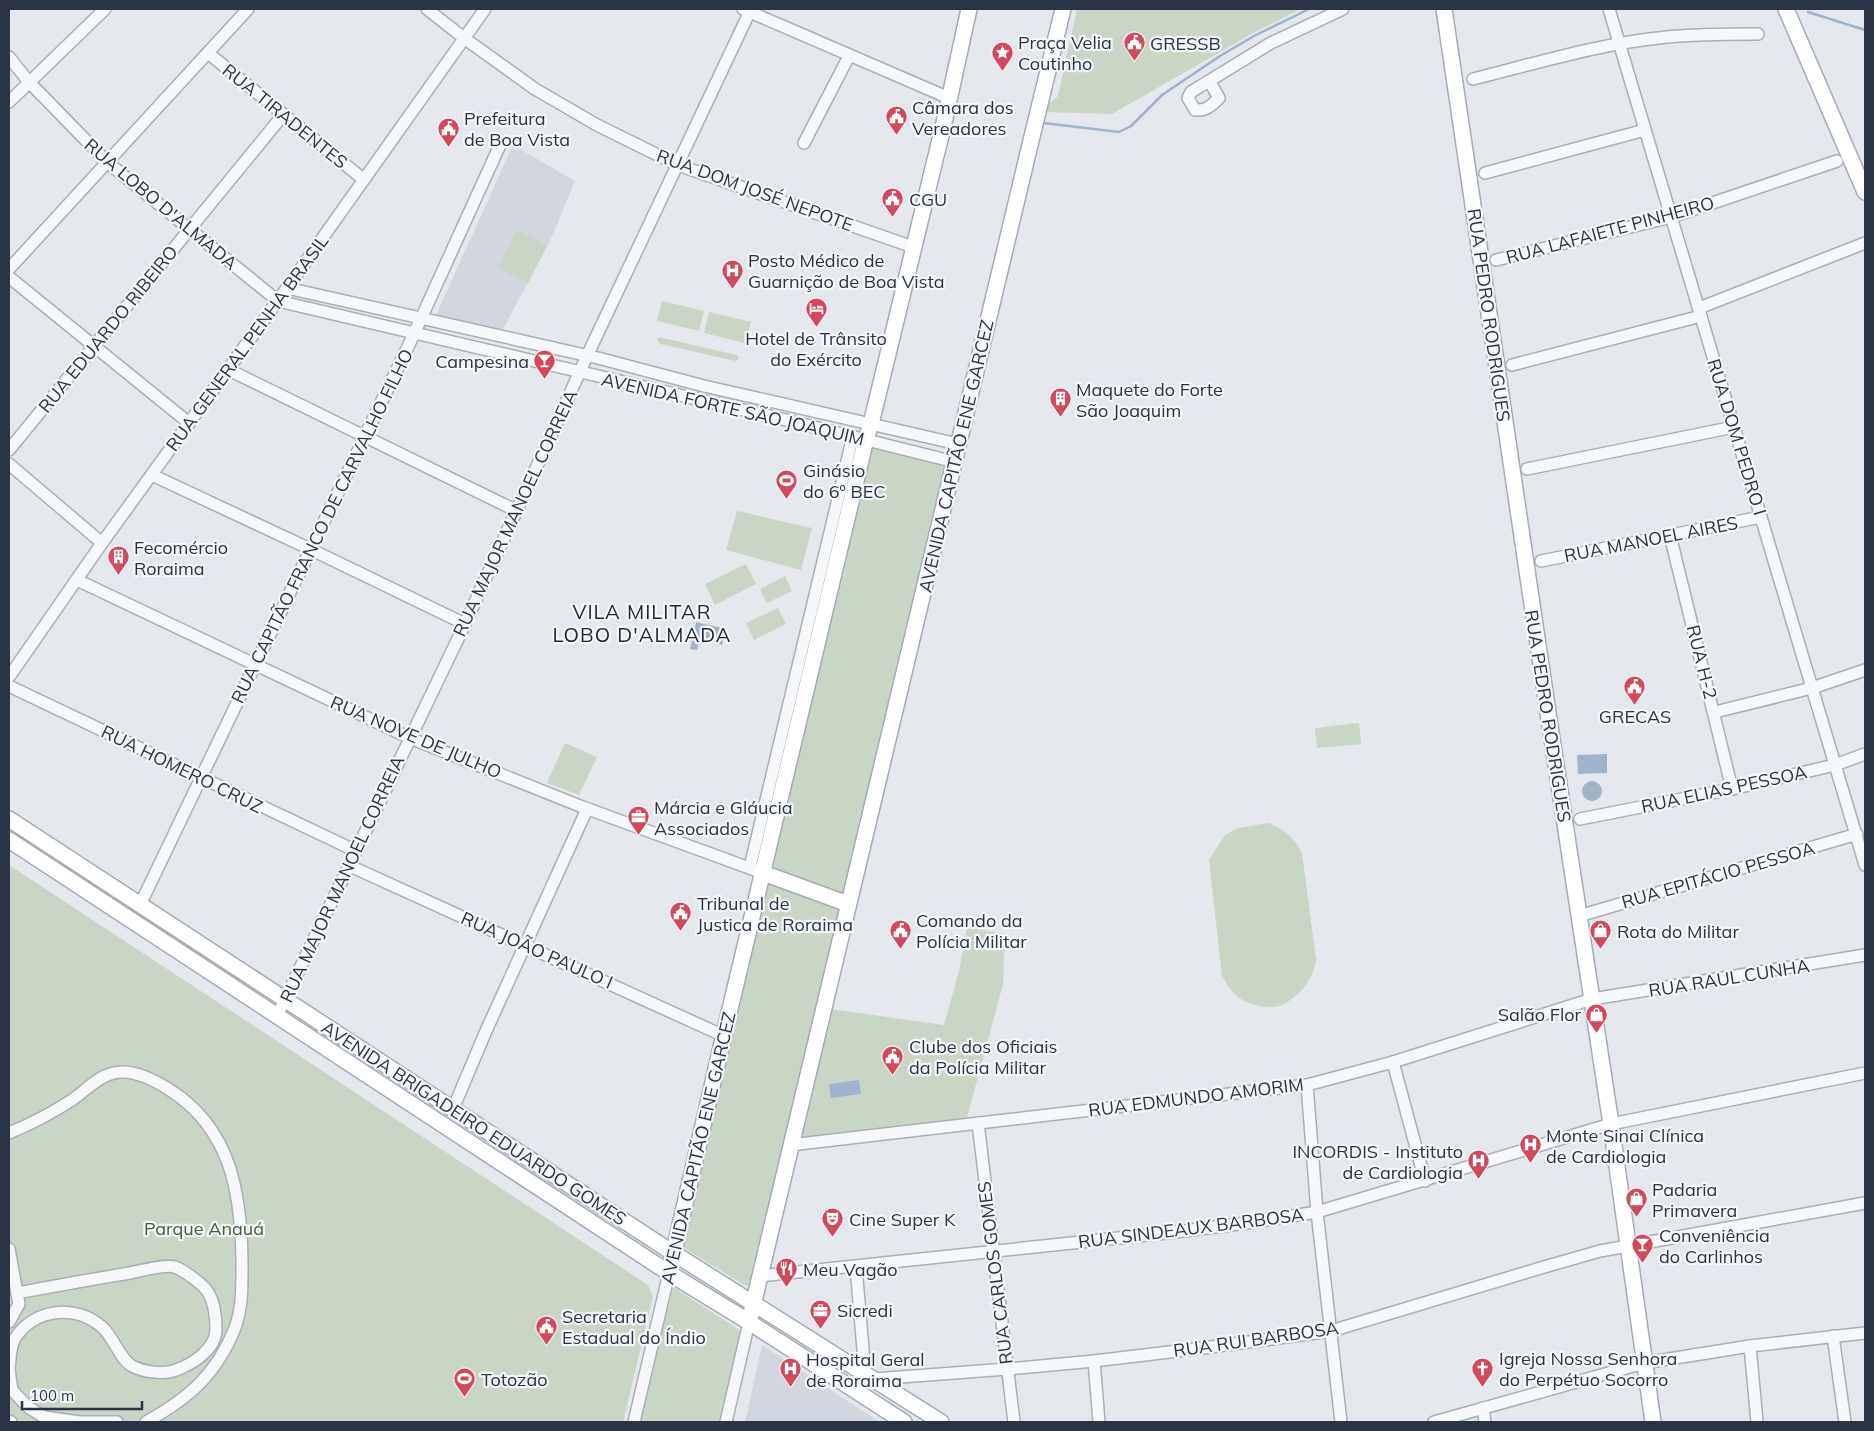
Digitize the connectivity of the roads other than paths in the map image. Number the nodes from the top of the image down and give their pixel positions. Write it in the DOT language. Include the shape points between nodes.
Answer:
graph roads {
  1 [pos="105,9"];
  2 [pos="427,9"];
  3 [pos="485,9"];
  4 [pos="969,9"];
  5 [pos="1064,9"];
  6 [pos="1343,9"];
  7 [pos="1444,9"];
  8 [pos="1609,9"];
  9 [pos="1786,9"];
  10 [pos="748,10"];
  11 [pos="241,11"];
  12 [pos="1758,34"];
  13 [pos="464,38"];
  14 [pos="1620,44"];
  15 [pos="208,53"];
  16 [pos="849,56"];
  17 [pos="9,57"];
  18 [pos="1473,78"];
  19 [pos="29,82"];
  20 [pos="1210,82"];
  21 [pos="949,98"];
  22 [pos="9,102"];
  23 [pos="283,115"];
  24 [pos="1646,130"];
  25 [pos="804,143"];
  26 [pos="500,146"];
  27 [pos="1837,161"];
  28 [pos="107,162"];
  29 [pos="678,166"];
  30 [pos="1485,173"];
  31 [pos="363,179"];
  32 [pos="1865,192"];
  33 [pos="1671,217"];
  34 [pos="190,230"];
  35 [pos="1865,243"];
  36 [pos="913,247"];
  37 [pos="1496,260"];
  38 [pos="9,270"];
  39 [pos="9,277"];
  40 [pos="287,288"];
  41 [pos="278,301"];
  42 [pos="1700,312"];
  43 [pos="421,320"];
  44 [pos="414,334"];
  45 [pos="94,348"];
  46 [pos="587,356"];
  47 [pos="1512,365"];
  48 [pos="229,370"];
  49 [pos="580,373"];
  50 [pos="704,386"];
  51 [pos="701,400"];
  52 [pos="832,416"];
  53 [pos="189,423"];
  54 [pos="871,424"];
  55 [pos="1734,428"];
  56 [pos="828,430"];
  57 [pos="365,436"];
  58 [pos="859,438"];
  59 [pos="958,444"];
  60 [pos="9,450"];
  61 [pos="955,462"];
  62 [pos="9,464"];
  63 [pos="1527,469"];
  64 [pos="152,475"];
  65 [pos="517,511"];
  66 [pos="1761,517"];
  67 [pos="1670,535"];
  68 [pos="102,543"];
  69 [pos="310,549"];
  70 [pos="1540,561"];
  71 [pos="77,580"];
  72 [pos="465,624"];
  73 [pos="255,664"];
  74 [pos="1865,670"];
  75 [pos="10,673"];
  76 [pos="9,686"];
  77 [pos="1812,688"];
  78 [pos="1715,712"];
  79 [pos="410,738"];
  80 [pos="1865,754"];
  81 [pos="1835,765"];
  82 [pos="200,777"];
  83 [pos="1732,789"];
  84 [pos="588,809"];
  85 [pos="9,819"];
  86 [pos="1580,819"];
  87 [pos="1856,834"];
  88 [pos="9,840"];
  89 [pos="356,851"];
  90 [pos="1865,865"];
  91 [pos="350,866"];
  92 [pos="756,870"];
  93 [pos="848,904"];
  94 [pos="140,905"];
  95 [pos="1579,916"];
  96 [pos="526,945"];
  97 [pos="1865,956"];
  98 [pos="1592,999"];
  99 [pos="285,1000"];
  100 [pos="277,1016"];
  101 [pos="724,1036"];
  102 [pos="1393,1062"];
  103 [pos="1865,1073"];
  104 [pos="1307,1085"];
  105 [pos="453,1109"];
  106 [pos="978,1123"];
  107 [pos="1611,1124"];
  108 [pos="9,1133"];
  109 [pos="790,1145"];
  110 [pos="1425,1181"];
  111 [pos="1865,1203"];
  112 [pos="1317,1212"];
  113 [pos="1628,1247"];
  114 [pos="9,1249"];
  115 [pos="992,1251"];
  116 [pos="674,1253"];
  117 [pos="856,1267"];
  118 [pos="669,1273"];
  119 [pos="759,1276"];
  120 [pos="17,1293"];
  121 [pos="753,1302"];
  122 [pos="9,1322"];
  123 [pos="749,1322"];
  124 [pos="1331,1331"];
  125 [pos="1865,1333"];
  126 [pos="1832,1336"];
  127 [pos="1750,1346"];
  128 [pos="1094,1360"];
  129 [pos="1644,1363"];
  130 [pos="1007,1369"];
  131 [pos="9,1370"];
  132 [pos="870,1376"];
  133 [pos="912,1402"];
  134 [pos="1484,1408"];
  135 [pos="900,1419"];
  136 [pos="117,1422"];
  137 [pos="146,1422"];
  138 [pos="634,1422"];
  139 [pos="726,1422"];
  140 [pos="920,1422"];
  141 [pos="940,1422"];
  142 [pos="1014,1422"];
  143 [pos="1099,1422"];
  144 [pos="1340,1422"];
  145 [pos="1434,1422"];
  146 [pos="1485,1422"];
  147 [pos="1653,1422"];
  148 [pos="1757,1422"];
  149 [pos="1845,1422"];
  1 -- 19 [label="street"];
  2 -- 13 [label="street, RUA DOM JOSÉ NEPOTE"];
  3 -- 13 [label="street, RUA GENERAL PENHA BRASIL"];
  4 -- 21 [label="main road, AVENIDA CAPITÃO ENE GARCEZ"];
  5 -- 59 [label="main road, AVENIDA CAPITÃO ENE GARCEZ"];
  6 -- 20 [label="street" via="1271,44"];
  7 -- 95 [label="main road, RUA PEDRO RODRIGUES"];
  8 -- 14 [label="street, RUA DOM PEDRO I"];
  9 -- 32 [label="main road"];
  10 -- 16 [label="street"];
  10 -- 29 [label="street, RUA MAJOR MANOEL CORREIA"];
  11 -- 15 [label="street"];
  12 -- 14 [label="street" via="1666,37"];
  13 -- 29 [label="street, RUA DOM JOSÉ NEPOTE" via="535,89"];
  13 -- 31 [label="street, RUA GENERAL PENHA BRASIL"];
  14 -- 18 [label="street"];
  14 -- 24 [label="street, RUA DOM PEDRO I"];
  15 -- 23 [label="street, RUA TIRADENTES"];
  15 -- 28 [label="street"];
  16 -- 21 [label="street"];
  16 -- 25 [label="street"];
  17 -- 19 [label="street, RUA LOBO D'ALMADA"];
  19 -- 22 [label="street"];
  19 -- 28 [label="street, RUA LOBO D'ALMADA"];
  21 -- 36 [label="main road, AVENIDA CAPITÃO ENE GARCEZ"];
  23 -- 31 [label="street, RUA TIRADENTES"];
  23 -- 34 [label="street, RUA EDUARDO RIBEIRO"];
  24 -- 30 [label="street"];
  24 -- 33 [label="street, RUA DOM PEDRO I"];
  26 -- 43 [label="street, RUA CAPITÃO FRANCO DE CARVALHO FILHO"];
  27 -- 33 [label="street, RUA LAFAIETE PINHEIRO"];
  28 -- 34 [label="street, RUA LOBO D'ALMADA"];
  28 -- 38 [label="street"];
  29 -- 36 [label="street, RUA DOM JOSÉ NEPOTE"];
  29 -- 46 [label="street, RUA MAJOR MANOEL CORREIA"];
  31 -- 40 [label="street, RUA GENERAL PENHA BRASIL"];
  33 -- 37 [label="street, RUA LAFAIETE PINHEIRO"];
  33 -- 42 [label="street, RUA DOM PEDRO I"];
  34 -- 41 [label="street, RUA LOBO D'ALMADA"];
  34 -- 45 [label="street, RUA EDUARDO RIBEIRO"];
  35 -- 42 [label="street"];
  36 -- 54 [label="main road, AVENIDA CAPITÃO ENE GARCEZ"];
  39 -- 45 [label="street"];
  40 -- 41 [label="street, RUA GENERAL PENHA BRASIL"];
  40 -- 43 [label="street, AVENIDA FORTE SÃO JOAQUIM"];
  41 -- 44 [label="street, AVENIDA FORTE SÃO JOAQUIM"];
  41 -- 48 [label="street, RUA GENERAL PENHA BRASIL"];
  42 -- 47 [label="street"];
  42 -- 55 [label="street, RUA DOM PEDRO I"];
  43 -- 44 [label="street, RUA CAPITÃO FRANCO DE CARVALHO FILHO"];
  43 -- 46 [label="street, AVENIDA FORTE SÃO JOAQUIM"];
  44 -- 49 [label="street, AVENIDA FORTE SÃO JOAQUIM"];
  44 -- 57 [label="street, RUA CAPITÃO FRANCO DE CARVALHO FILHO"];
  45 -- 53 [label="street"];
  45 -- 60 [label="street, RUA EDUARDO RIBEIRO"];
  46 -- 49 [label="street, RUA MAJOR MANOEL CORREIA"];
  46 -- 50 [label="street, AVENIDA FORTE SÃO JOAQUIM"];
  48 -- 53 [label="street, RUA GENERAL PENHA BRASIL"];
  48 -- 57 [label="street"];
  49 -- 51 [label="street, AVENIDA FORTE SÃO JOAQUIM"];
  49 -- 65 [label="street, RUA MAJOR MANOEL CORREIA"];
  50 -- 51 [label="street"];
  50 -- 52 [label="street, AVENIDA FORTE SÃO JOAQUIM"];
  51 -- 56 [label="street, AVENIDA FORTE SÃO JOAQUIM"];
  52 -- 54 [label="street, AVENIDA FORTE SÃO JOAQUIM"];
  52 -- 56 [label="street"];
  53 -- 64 [label="street, RUA GENERAL PENHA BRASIL"];
  54 -- 58 [label="main road, AVENIDA CAPITÃO ENE GARCEZ"];
  54 -- 59 [label="street, AVENIDA FORTE SÃO JOAQUIM"];
  55 -- 63 [label="street"];
  55 -- 66 [label="street, RUA DOM PEDRO I"];
  56 -- 58 [label="street, AVENIDA FORTE SÃO JOAQUIM"];
  57 -- 65 [label="street"];
  57 -- 69 [label="street, RUA CAPITÃO FRANCO DE CARVALHO FILHO"];
  58 -- 61 [label="street, AVENIDA FORTE SÃO JOAQUIM"];
  58 -- 92 [label="main road, AVENIDA CAPITÃO ENE GARCEZ"];
  59 -- 61 [label="main road, AVENIDA CAPITÃO ENE GARCEZ"];
  61 -- 93 [label="main road, AVENIDA CAPITÃO ENE GARCEZ"];
  62 -- 68 [label="street"];
  64 -- 68 [label="street, RUA GENERAL PENHA BRASIL"];
  64 -- 69 [label="street"];
  65 -- 72 [label="street, RUA MAJOR MANOEL CORREIA"];
  66 -- 67 [label="street, RUA MANOEL AIRES"];
  66 -- 77 [label="street, RUA DOM PEDRO I"];
  67 -- 70 [label="street, RUA MANOEL AIRES"];
  67 -- 78 [label="street, RUA H-2"];
  68 -- 71 [label="street, RUA GENERAL PENHA BRASIL"];
  69 -- 72 [label="street"];
  69 -- 73 [label="street, RUA CAPITÃO FRANCO DE CARVALHO FILHO"];
  71 -- 73 [label="street, RUA NOVE DE JULHO"];
  71 -- 75 [label="street, RUA GENERAL PENHA BRASIL"];
  72 -- 79 [label="street, RUA MAJOR MANOEL CORREIA"];
  73 -- 79 [label="street, RUA NOVE DE JULHO"];
  73 -- 82 [label="street, RUA CAPITÃO FRANCO DE CARVALHO FILHO"];
  74 -- 77 [label="street"];
  76 -- 82 [label="street, RUA HOMERO CRUZ"];
  77 -- 78 [label="street"];
  77 -- 81 [label="street, RUA DOM PEDRO I"];
  78 -- 83 [label="street, RUA H-2"];
  79 -- 84 [label="street, RUA NOVE DE JULHO"];
  79 -- 89 [label="street, RUA MAJOR MANOEL CORREIA"];
  80 -- 81 [label="street, RUA ELIAS PESSOA"];
  81 -- 83 [label="street, RUA ELIAS PESSOA"];
  81 -- 87 [label="street, RUA DOM PEDRO I"];
  82 -- 89 [label="street, RUA HOMERO CRUZ"];
  82 -- 94 [label="street, RUA CAPITÃO FRANCO DE CARVALHO FILHO"];
  83 -- 86 [label="street, RUA ELIAS PESSOA"];
  84 -- 92 [label="street, RUA NOVE DE JULHO"];
  84 -- 96 [label="street"];
  85 -- 94 [label="main road, AVENIDA BRIGADEIRO EDUARDO GOMES"];
  87 -- 90 [label="street, RUA DOM PEDRO I"];
  87 -- 95 [label="street, RUA EPITÁCIO PESSOA"];
  88 -- 100 [label="main road, AVENIDA BRIGADEIRO EDUARDO GOMES"];
  89 -- 91 [label="street, RUA MAJOR MANOEL CORREIA"];
  91 -- 96 [label="street, RUA JOÃO PAULO I"];
  91 -- 99 [label="street, RUA MAJOR MANOEL CORREIA"];
  92 -- 93 [label="main road"];
  92 -- 101 [label="main road, AVENIDA CAPITÃO ENE GARCEZ"];
  93 -- 109 [label="main road, AVENIDA CAPITÃO ENE GARCEZ"];
  94 -- 99 [label="main road, AVENIDA BRIGADEIRO EDUARDO GOMES"];
  95 -- 98 [label="main road, RUA PEDRO RODRIGUES"];
  96 -- 101 [label="street, RUA JOÃO PAULO I"];
  96 -- 105 [label="street"];
  97 -- 98 [label="street, RUA RAUL CUNHA"];
  98 -- 102 [label="street, RUA EDMUNDO AMORIM"];
  98 -- 107 [label="main road, RUA PEDRO RODRIGUES"];
  99 -- 100 [label="street, RUA MAJOR MANOEL CORREIA"];
  99 -- 105 [label="main road, AVENIDA BRIGADEIRO EDUARDO GOMES"];
  100 -- 118 [label="main road, AVENIDA BRIGADEIRO EDUARDO GOMES"];
  101 -- 116 [label="main road, AVENIDA CAPITÃO ENE GARCEZ"];
  102 -- 104 [label="street, RUA EDMUNDO AMORIM"];
  102 -- 110 [label="street"];
  103 -- 107 [label="street, RUA SINDEAUX BARBOSA"];
  104 -- 106 [label="street, RUA EDMUNDO AMORIM"];
  104 -- 112 [label="street"];
  105 -- 116 [label="main road, AVENIDA BRIGADEIRO EDUARDO GOMES"];
  106 -- 109 [label="street, RUA EDMUNDO AMORIM"];
  106 -- 115 [label="street, RUA CARLOS GOMES"];
  107 -- 110 [label="street, RUA SINDEAUX BARBOSA"];
  107 -- 113 [label="main road, RUA PEDRO RODRIGUES"];
  108 -- 137 [label="street" via="36,1122 106,1076 123,1072 149,1078 181,1097 206,1123 229,1162 242,1244 243,1290 235,1326 223,1353 203,1381 172,1407"];
  109 -- 119 [label="main road, AVENIDA CAPITÃO ENE GARCEZ"];
  110 -- 112 [label="street, RUA SINDEAUX BARBOSA"];
  111 -- 113 [label="street, RUA RUI BARBOSA"];
  112 -- 115 [label="street, RUA SINDEAUX BARBOSA" via="1186,1231"];
  112 -- 124 [label="street"];
  113 -- 124 [label="street, RUA RUI BARBOSA" via="1600,1251"];
  113 -- 129 [label="main road, RUA PEDRO RODRIGUES"];
  114 -- 120 [label="street"];
  115 -- 117 [label="street, RUA SINDEAUX BARBOSA"];
  115 -- 130 [label="street, RUA CARLOS GOMES"];
  116 -- 118 [label="main road, AVENIDA CAPITÃO ENE GARCEZ"];
  116 -- 121 [label="main road, AVENIDA BRIGADEIRO EDUARDO GOMES"];
  117 -- 119 [label="street, RUA SINDEAUX BARBOSA"];
  117 -- 132 [label="street"];
  118 -- 123 [label="main road, AVENIDA BRIGADEIRO EDUARDO GOMES"];
  118 -- 138 [label="street, AVENIDA CAPITÃO ENE GARCEZ"];
  119 -- 121 [label="main road, AVENIDA CAPITÃO ENE GARCEZ"];
  120 -- 122 [label="street" via="19,1304"];
  120 -- 131 [label="street" via="174,1267 194,1278 208,1292 215,1312 216,1332 208,1350 191,1364 174,1372 156,1373 131,1365 103,1327 86,1316 67,1311 47,1314 29,1322 13,1341"];
  121 -- 123 [label="main road, AVENIDA CAPITÃO ENE GARCEZ"];
  121 -- 132 [label="main road, AVENIDA BRIGADEIRO EDUARDO GOMES"];
  123 -- 135 [label="main road, AVENIDA BRIGADEIRO EDUARDO GOMES"];
  123 -- 139 [label="street, AVENIDA CAPITÃO ENE GARCEZ"];
  124 -- 128 [label="street, RUA RUI BARBOSA"];
  124 -- 144 [label="street"];
  125 -- 126 [label="street"];
  126 -- 127 [label="street"];
  126 -- 149 [label="street"];
  127 -- 129 [label="street"];
  127 -- 148 [label="street"];
  128 -- 130 [label="street, RUA RUI BARBOSA"];
  128 -- 143 [label="street"];
  129 -- 134 [label="street"];
  129 -- 147 [label="main road, RUA PEDRO RODRIGUES"];
  130 -- 132 [label="street, RUA RUI BARBOSA"];
  130 -- 142 [label="street, RUA CARLOS GOMES"];
  131 -- 136 [label="street" via="12,1390 28,1407 44,1417 80,1422"];
  132 -- 133 [label="main road, AVENIDA BRIGADEIRO EDUARDO GOMES"];
  133 -- 135 [label="main road" via="919,1412 917,1420"];
  133 -- 141 [label="main road, AVENIDA BRIGADEIRO EDUARDO GOMES"];
  134 -- 145 [label="street"];
  134 -- 146 [label="street"];
  140 -- 141 [label="main road" via="927,1418"];
}
